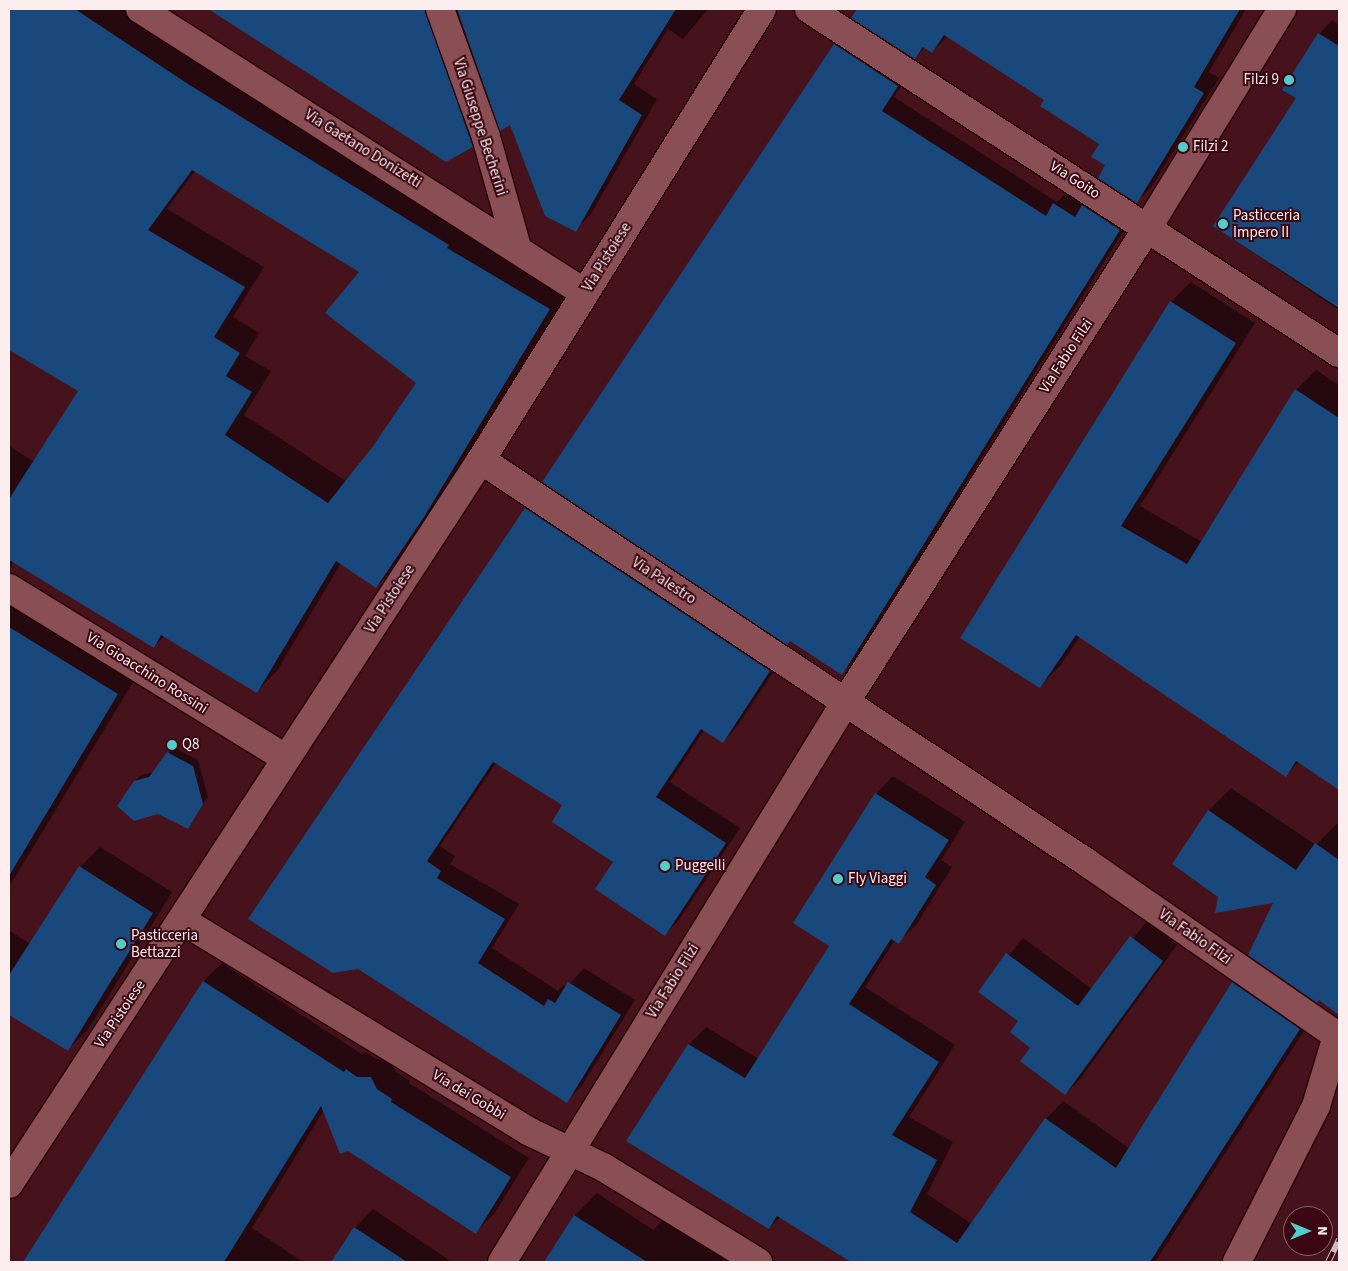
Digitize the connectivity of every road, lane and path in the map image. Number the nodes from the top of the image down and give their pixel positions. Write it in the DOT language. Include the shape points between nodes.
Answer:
graph roads {
  1 [pos="140,9"];
  2 [pos="440,9"];
  3 [pos="762,9"];
  4 [pos="809,9"];
  5 [pos="1282,9"];
  6 [pos="1148,227"];
  7 [pos="517,247"];
  8 [pos="585,293"];
  9 [pos="1339,353"];
  10 [pos="481,460"];
  11 [pos="9,588"];
  12 [pos="846,701"];
  13 [pos="285,758"];
  14 [pos="183,921"];
  15 [pos="568,1153"];
  16 [pos="9,1184"];
  17 [pos="502,1262"];
  18 [pos="758,1262"];
  19 [pos="1237,1262"];
  1 -- 7 [label="street, Via Gaetano Donizetti"];
  2 -- 7 [label="street, Via Giuseppe Becherini" via="486,136"];
  3 -- 8 [label="street, Via Pistoiese"];
  4 -- 6 [label="street, Via Goito"];
  5 -- 6 [label="street, Via Fabio Filzi"];
  6 -- 9 [label="street, Via Goito"];
  6 -- 12 [label="street, Via Fabio Filzi"];
  7 -- 8 [label="street, Via Gaetano Donizetti"];
  8 -- 10 [label="street, Via Pistoiese"];
  10 -- 12 [label="street, Via Palestro"];
  10 -- 13 [label="street, Via Pistoiese"];
  11 -- 13 [label="street, Via Gioacchino Rossini"];
  12 -- 15 [label="street, Via Fabio Filzi"];
  12 -- 19 [label="street, Via Fabio Filzi" via="1337,1036 1316,1106"];
  13 -- 14 [label="street, Via Pistoiese"];
  14 -- 15 [label="street, Via dei Gobbi"];
  14 -- 16 [label="street, Via Pistoiese"];
  15 -- 17 [label="street, Via Fabio Filzi"];
  15 -- 18 [label="street, Via dei Gobbi" via="603,1167"];
}
